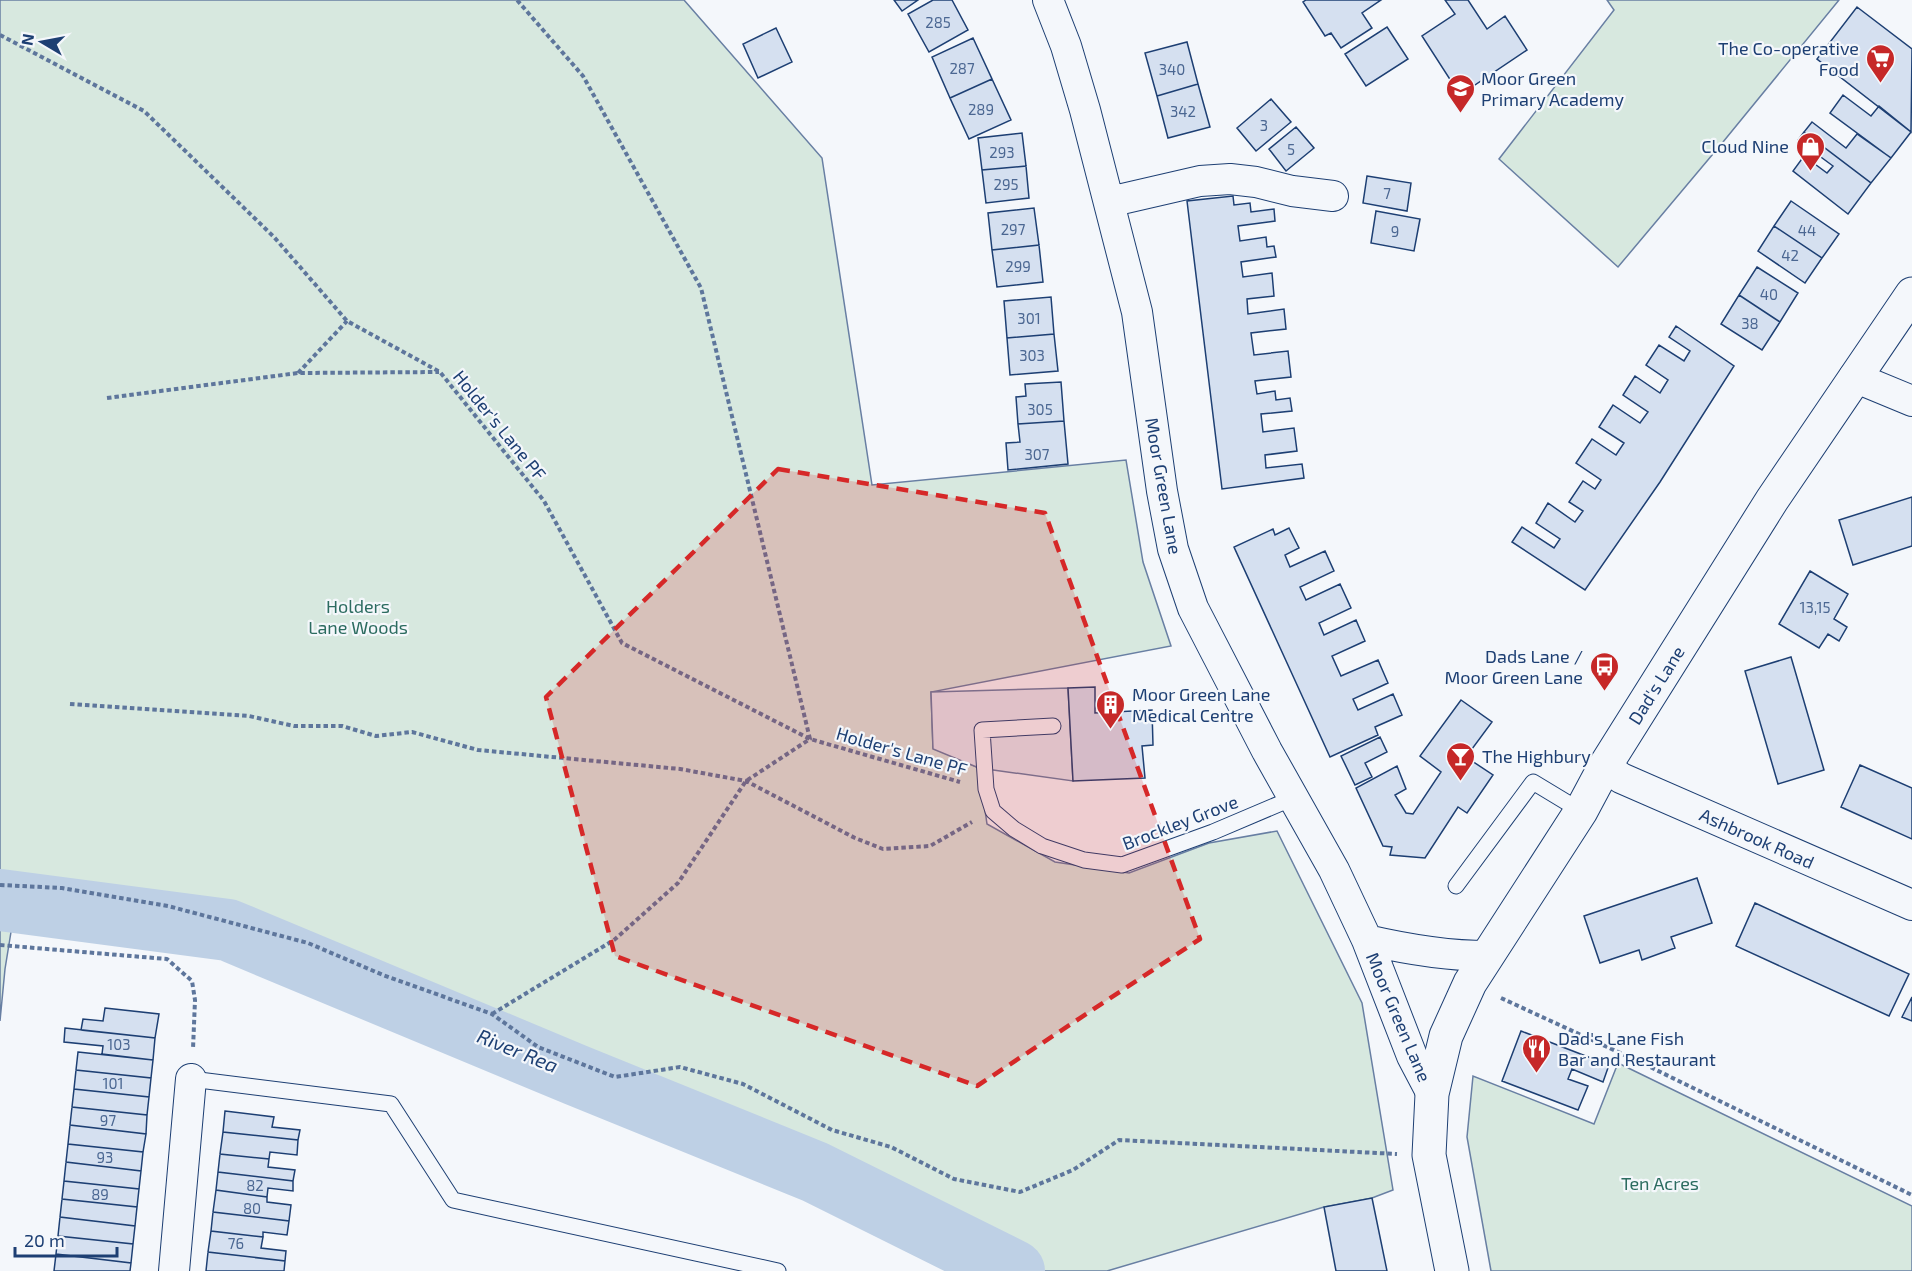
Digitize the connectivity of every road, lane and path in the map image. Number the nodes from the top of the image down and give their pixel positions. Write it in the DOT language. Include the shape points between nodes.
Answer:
graph roads {
  1 [pos="517,0"];
  2 [pos="1048,0"];
  3 [pos="0,35"];
  4 [pos="1333,196"];
  5 [pos="1109,202"];
  6 [pos="1912,294"];
  7 [pos="347,321"];
  8 [pos="440,372"];
  9 [pos="298,374"];
  10 [pos="1854,378"];
  11 [pos="107,398"];
  12 [pos="1912,401"];
  13 [pos="70,704"];
  14 [pos="1053,726"];
  15 [pos="810,739"];
  16 [pos="1605,766"];
  17 [pos="746,781"];
  18 [pos="986,789"];
  19 [pos="1293,798"];
  20 [pos="993,811"];
  21 [pos="1581,811"];
  22 [pos="0,885"];
  23 [pos="1456,886"];
  24 [pos="1912,905"];
  25 [pos="1367,940"];
  26 [pos="0,945"];
  27 [pos="1488,956"];
  28 [pos="1470,983"];
  29 [pos="492,1014"];
  30 [pos="191,1079"];
  31 [pos="1432,1094"];
  32 [pos="1429,1155"];
  33 [pos="1912,1195"];
  34 [pos="174,1271"];
  35 [pos="778,1271"];
  36 [pos="1452,1271"];
  1 -- 15 [label="path, Holder's Lane PF" via="583,76 701,288"];
  2 -- 5 [label="street, Moor Green Lane" via="1066,45"];
  3 -- 7 [label="path, Holder's Lane PF" via="144,111 274,237"];
  4 -- 5 [label="street" via="1230,179 1200,181"];
  5 -- 19 [label="street, Moor Green Lane" via="1137,312 1173,549 1193,608"];
  6 -- 10 [label="street, Dad's Lane"];
  7 -- 8 [label="path, Holder's Lane PF"];
  7 -- 9 [label="path"];
  8 -- 9 [label="path"];
  8 -- 15 [label="path, Holder's Lane PF" via="544,501 622,643"];
  9 -- 11 [label="path"];
  10 -- 12 [label="street"];
  10 -- 16 [label="street, Dad's Lane" via="1772,500"];
  13 -- 17 [label="path" via="249,716 294,726 342,726 376,735 412,732 478,750 680,768"];
  14 -- 18 [label="lane" via="982,730"];
  15 -- 17 [label="path"];
  15 -- 18 [label="path, Holder's Lane PF"];
  16 -- 21 [label="street, Dad's Lane"];
  16 -- 24 [label="street, Ashbrook Road" via="1621,778"];
  17 -- 20 [label="path" via="883,849 930,846"];
  17 -- 29 [label="path" via="678,883 615,940"];
  18 -- 20 [label="lane"];
  19 -- 20 [label="lane, Brockley Grove" via="1122,865 1084,860 1042,846"];
  19 -- 25 [label="street, Moor Green Lane" via="1334,870"];
  21 -- 23 [label="lane" via="1533,782"];
  21 -- 27 [label="street, Dad's Lane"];
  22 -- 29 [label="path" via="62,888 168,906 308,943"];
  25 -- 27 [label="street, Moor Green Lane"];
  25 -- 31 [label="street, Moor Green Lane" via="1412,1056"];
  26 -- 30 [label="path" via="167,959 192,981 195,1000"];
  27 -- 28 [label="street, Dad's Lane"];
  28 -- 31 [label="street, Dad's Lane" via="1446,1036"];
  28 -- 33 [label="path"];
  29 -- 32 [label="path" via="538,1047 615,1077 680,1067 743,1084 832,1130 891,1147 954,1179 1020,1192 1073,1170 1119,1140"];
  30 -- 34 [label="street"];
  30 -- 35 [label="lane" via="391,1104 453,1200"];
  31 -- 32 [label="street, Moor Green Lane"];
  32 -- 36 [label="street, Moor Green Lane"];
}
